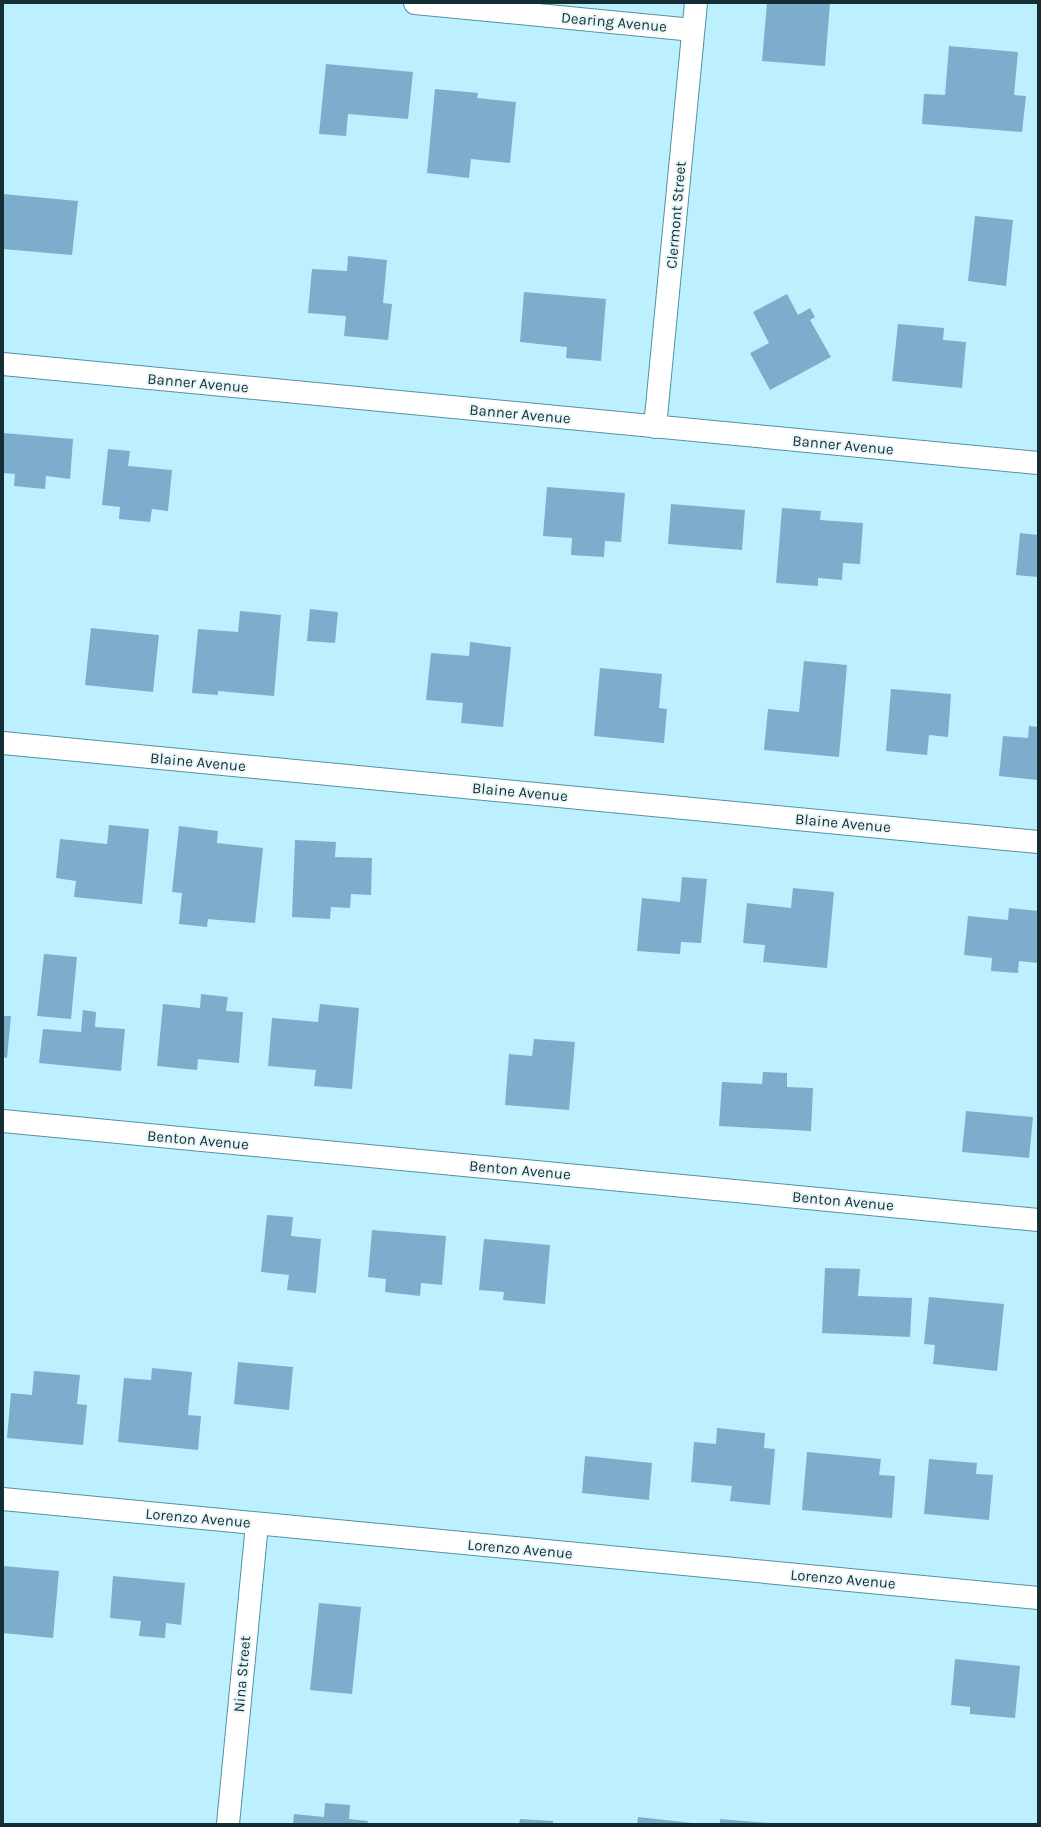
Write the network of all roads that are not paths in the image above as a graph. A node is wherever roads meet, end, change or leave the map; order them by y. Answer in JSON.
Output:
{"nodes":[{"id":1,"x":415,"y":3,"type":"edge"},
{"id":2,"x":696,"y":3,"type":"edge"},
{"id":3,"x":694,"y":30,"type":"junction"},
{"id":4,"x":3,"y":364,"type":"edge"},
{"id":5,"x":655,"y":427,"type":"junction"},
{"id":6,"x":1038,"y":463,"type":"edge"},
{"id":7,"x":3,"y":743,"type":"edge"},
{"id":8,"x":1038,"y":842,"type":"edge"},
{"id":9,"x":3,"y":1121,"type":"edge"},
{"id":10,"x":1038,"y":1220,"type":"edge"},
{"id":11,"x":3,"y":1499,"type":"edge"},
{"id":12,"x":257,"y":1524,"type":"junction"},
{"id":13,"x":1038,"y":1598,"type":"edge"},
{"id":14,"x":228,"y":1824,"type":"edge"}],
"edges":[{"from":1,"to":3,"type":"street","name":"Dearing Avenue"},
{"from":2,"to":3,"type":"street","name":"Clermont Street"},
{"from":3,"to":5,"type":"street","name":"Clermont Street"},
{"from":4,"to":5,"type":"street","name":"Banner Avenue"},
{"from":5,"to":6,"type":"street","name":"Banner Avenue"},
{"from":7,"to":8,"type":"street","name":"Blaine Avenue"},
{"from":9,"to":10,"type":"street","name":"Benton Avenue"},
{"from":11,"to":12,"type":"street","name":"Lorenzo Avenue"},
{"from":12,"to":13,"type":"street","name":"Lorenzo Avenue"},
{"from":12,"to":14,"type":"street","name":"Nina Street"}]}
